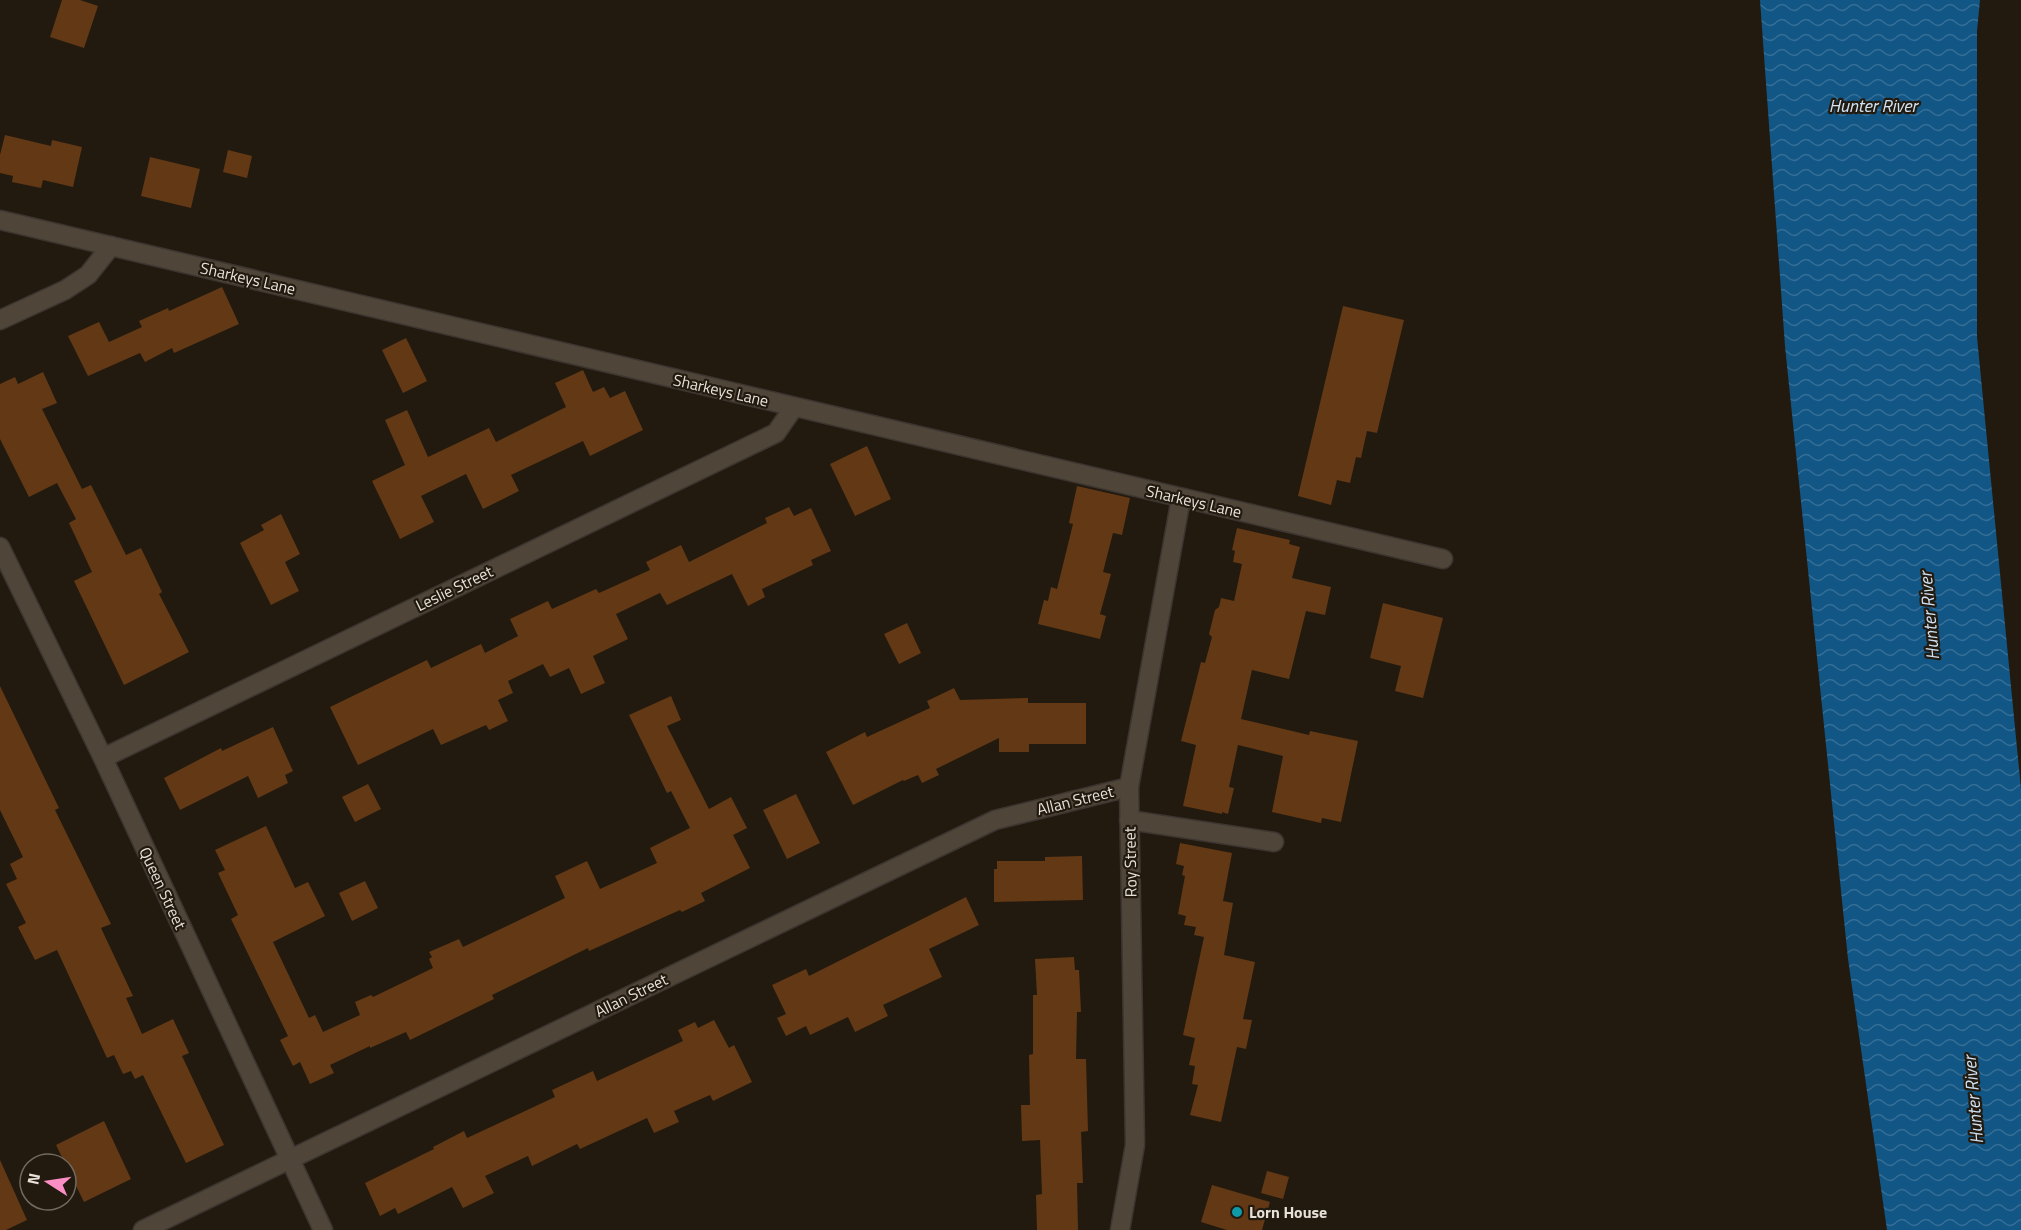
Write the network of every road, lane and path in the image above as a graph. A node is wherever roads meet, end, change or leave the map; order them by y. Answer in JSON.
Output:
{"nodes":[{"id":1,"x":0,"y":220,"type":"edge"},
{"id":2,"x":111,"y":246,"type":"junction"},
{"id":3,"x":0,"y":320,"type":"edge"},
{"id":4,"x":795,"y":407,"type":"junction"},
{"id":5,"x":1181,"y":498,"type":"junction"},
{"id":6,"x":0,"y":547,"type":"edge"},
{"id":7,"x":1443,"y":559,"type":"dead end"},
{"id":8,"x":103,"y":758,"type":"junction"},
{"id":9,"x":1129,"y":787,"type":"junction"},
{"id":10,"x":1129,"y":820,"type":"junction"},
{"id":11,"x":1274,"y":842,"type":"dead end"},
{"id":12,"x":289,"y":1159,"type":"junction"},
{"id":13,"x":143,"y":1230,"type":"edge"},
{"id":14,"x":323,"y":1230,"type":"edge"},
{"id":15,"x":1120,"y":1230,"type":"edge"}],
"edges":[{"from":1,"to":2,"type":"street","name":"Sharkeys Lane"},
{"from":2,"to":3,"type":"street"},
{"from":2,"to":4,"type":"street","name":"Sharkeys Lane"},
{"from":4,"to":5,"type":"street","name":"Sharkeys Lane"},
{"from":4,"to":8,"type":"street","name":"Leslie Street"},
{"from":5,"to":7,"type":"street","name":"Sharkeys Lane"},
{"from":5,"to":9,"type":"street","name":"Roy Street"},
{"from":6,"to":8,"type":"street","name":"Queen Street"},
{"from":8,"to":12,"type":"street","name":"Queen Street"},
{"from":9,"to":10,"type":"street","name":"Roy Street"},
{"from":9,"to":12,"type":"street","name":"Allan Street"},
{"from":10,"to":11,"type":"street","name":"Allan Street"},
{"from":10,"to":15,"type":"street","name":"Roy Street"},
{"from":12,"to":13,"type":"street","name":"Allan Street"},
{"from":12,"to":14,"type":"street","name":"Queen Street"}]}
